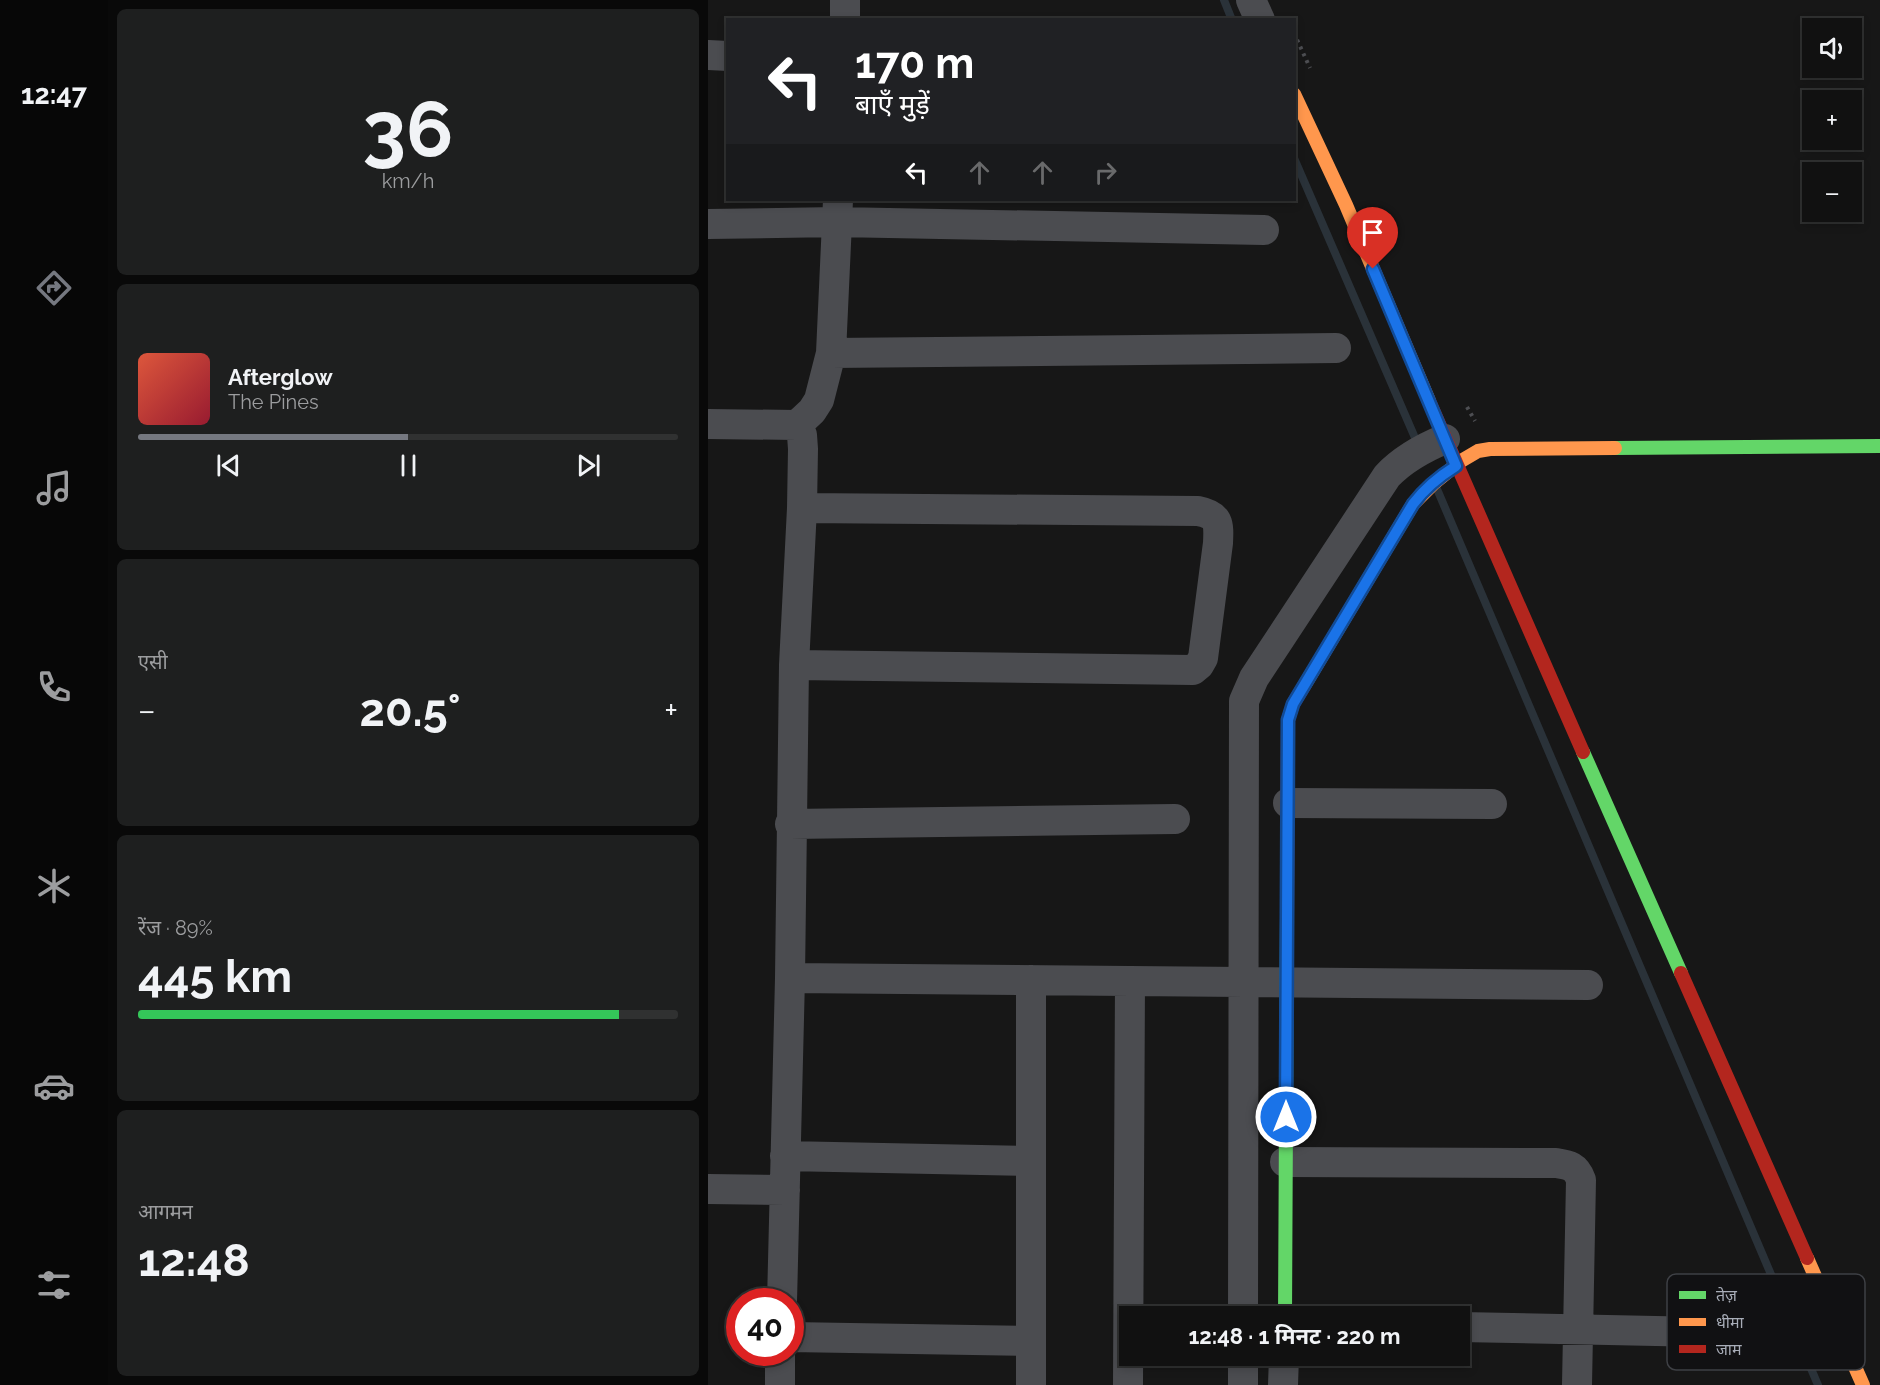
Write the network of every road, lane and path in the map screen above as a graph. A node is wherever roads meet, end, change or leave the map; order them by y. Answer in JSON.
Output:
{"nodes":[{"id":1,"x":845,"y":0,"type":"edge"},
{"id":2,"x":1251,"y":0,"type":"edge"},
{"id":3,"x":845,"y":18,"type":"edge"},
{"id":4,"x":1259,"y":18,"type":"edge"},
{"id":5,"x":708,"y":56,"type":"edge"},
{"id":6,"x":726,"y":56,"type":"edge"},
{"id":7,"x":1296,"y":98,"type":"edge"},
{"id":8,"x":838,"y":211,"type":"edge"},
{"id":9,"x":708,"y":224,"type":"edge"},
{"id":10,"x":1264,"y":230,"type":"dead end"},
{"id":11,"x":1336,"y":348,"type":"dead end"},
{"id":12,"x":831,"y":353,"type":"junction"},
{"id":13,"x":708,"y":424,"type":"edge"},
{"id":14,"x":797,"y":425,"type":"junction"},
{"id":15,"x":1880,"y":446,"type":"edge"},
{"id":16,"x":1437,"y":451,"type":"junction"},
{"id":17,"x":802,"y":508,"type":"junction"},
{"id":18,"x":794,"y":665,"type":"junction"},
{"id":19,"x":1288,"y":803,"type":"junction"},
{"id":20,"x":1492,"y":804,"type":"dead end"},
{"id":21,"x":1175,"y":819,"type":"dead end"},
{"id":22,"x":790,"y":824,"type":"junction"},
{"id":23,"x":790,"y":978,"type":"junction"},
{"id":24,"x":1031,"y":980,"type":"junction"},
{"id":25,"x":1130,"y":981,"type":"junction"},
{"id":26,"x":1244,"y":981,"type":"junction"},
{"id":27,"x":1286,"y":981,"type":"junction"},
{"id":28,"x":1588,"y":985,"type":"dead end"},
{"id":29,"x":785,"y":1156,"type":"junction"},
{"id":30,"x":1031,"y":1161,"type":"junction"},
{"id":31,"x":1285,"y":1162,"type":"junction"},
{"id":32,"x":708,"y":1189,"type":"edge"},
{"id":33,"x":784,"y":1190,"type":"junction"},
{"id":34,"x":1812,"y":1274,"type":"edge"},
{"id":35,"x":782,"y":1288,"type":"edge"},
{"id":36,"x":1244,"y":1306,"type":"edge"},
{"id":37,"x":1285,"y":1306,"type":"edge"},
{"id":38,"x":1470,"y":1327,"type":"edge"},
{"id":39,"x":1577,"y":1330,"type":"junction"},
{"id":40,"x":1667,"y":1332,"type":"edge"},
{"id":41,"x":804,"y":1337,"type":"edge"},
{"id":42,"x":1031,"y":1341,"type":"junction"},
{"id":43,"x":780,"y":1366,"type":"edge"},
{"id":44,"x":1243,"y":1366,"type":"edge"},
{"id":45,"x":1284,"y":1366,"type":"edge"},
{"id":46,"x":1856,"y":1370,"type":"edge"},
{"id":47,"x":780,"y":1385,"type":"edge"},
{"id":48,"x":1031,"y":1385,"type":"edge"},
{"id":49,"x":1128,"y":1385,"type":"edge"},
{"id":50,"x":1243,"y":1385,"type":"edge"},
{"id":51,"x":1283,"y":1385,"type":"edge"},
{"id":52,"x":1577,"y":1385,"type":"edge"},
{"id":53,"x":1863,"y":1385,"type":"edge"}],
"edges":[{"from":1,"to":3,"type":"street"},
{"from":2,"to":4,"type":"street"},
{"from":5,"to":6,"type":"street"},
{"from":7,"to":16,"type":"street"},
{"from":8,"to":9,"type":"street"},
{"from":8,"to":10,"type":"street"},
{"from":8,"to":12,"type":"street"},
{"from":11,"to":12,"type":"street"},
{"from":12,"to":14,"type":"street"},
{"from":13,"to":14,"type":"street"},
{"from":14,"to":17,"type":"street"},
{"from":15,"to":16,"type":"street"},
{"from":16,"to":19,"type":"street"},
{"from":16,"to":26,"type":"street"},
{"from":16,"to":34,"type":"street"},
{"from":17,"to":18,"type":"street"},
{"from":17,"to":18,"type":"street"},
{"from":18,"to":22,"type":"street"},
{"from":19,"to":20,"type":"street"},
{"from":19,"to":27,"type":"street"},
{"from":21,"to":22,"type":"street"},
{"from":22,"to":23,"type":"street"},
{"from":23,"to":24,"type":"street"},
{"from":23,"to":29,"type":"street"},
{"from":24,"to":25,"type":"street"},
{"from":24,"to":30,"type":"street"},
{"from":25,"to":26,"type":"street"},
{"from":25,"to":49,"type":"street"},
{"from":26,"to":27,"type":"street"},
{"from":26,"to":36,"type":"street"},
{"from":27,"to":28,"type":"street"},
{"from":27,"to":31,"type":"street"},
{"from":29,"to":30,"type":"street"},
{"from":29,"to":33,"type":"street"},
{"from":30,"to":42,"type":"street"},
{"from":31,"to":37,"type":"street"},
{"from":31,"to":39,"type":"street"},
{"from":32,"to":33,"type":"street"},
{"from":33,"to":35,"type":"street"},
{"from":38,"to":39,"type":"street"},
{"from":39,"to":40,"type":"street"},
{"from":39,"to":52,"type":"street"},
{"from":41,"to":42,"type":"street"},
{"from":42,"to":48,"type":"street"},
{"from":43,"to":47,"type":"street"},
{"from":44,"to":50,"type":"street"},
{"from":45,"to":51,"type":"street"},
{"from":46,"to":53,"type":"street"}]}
